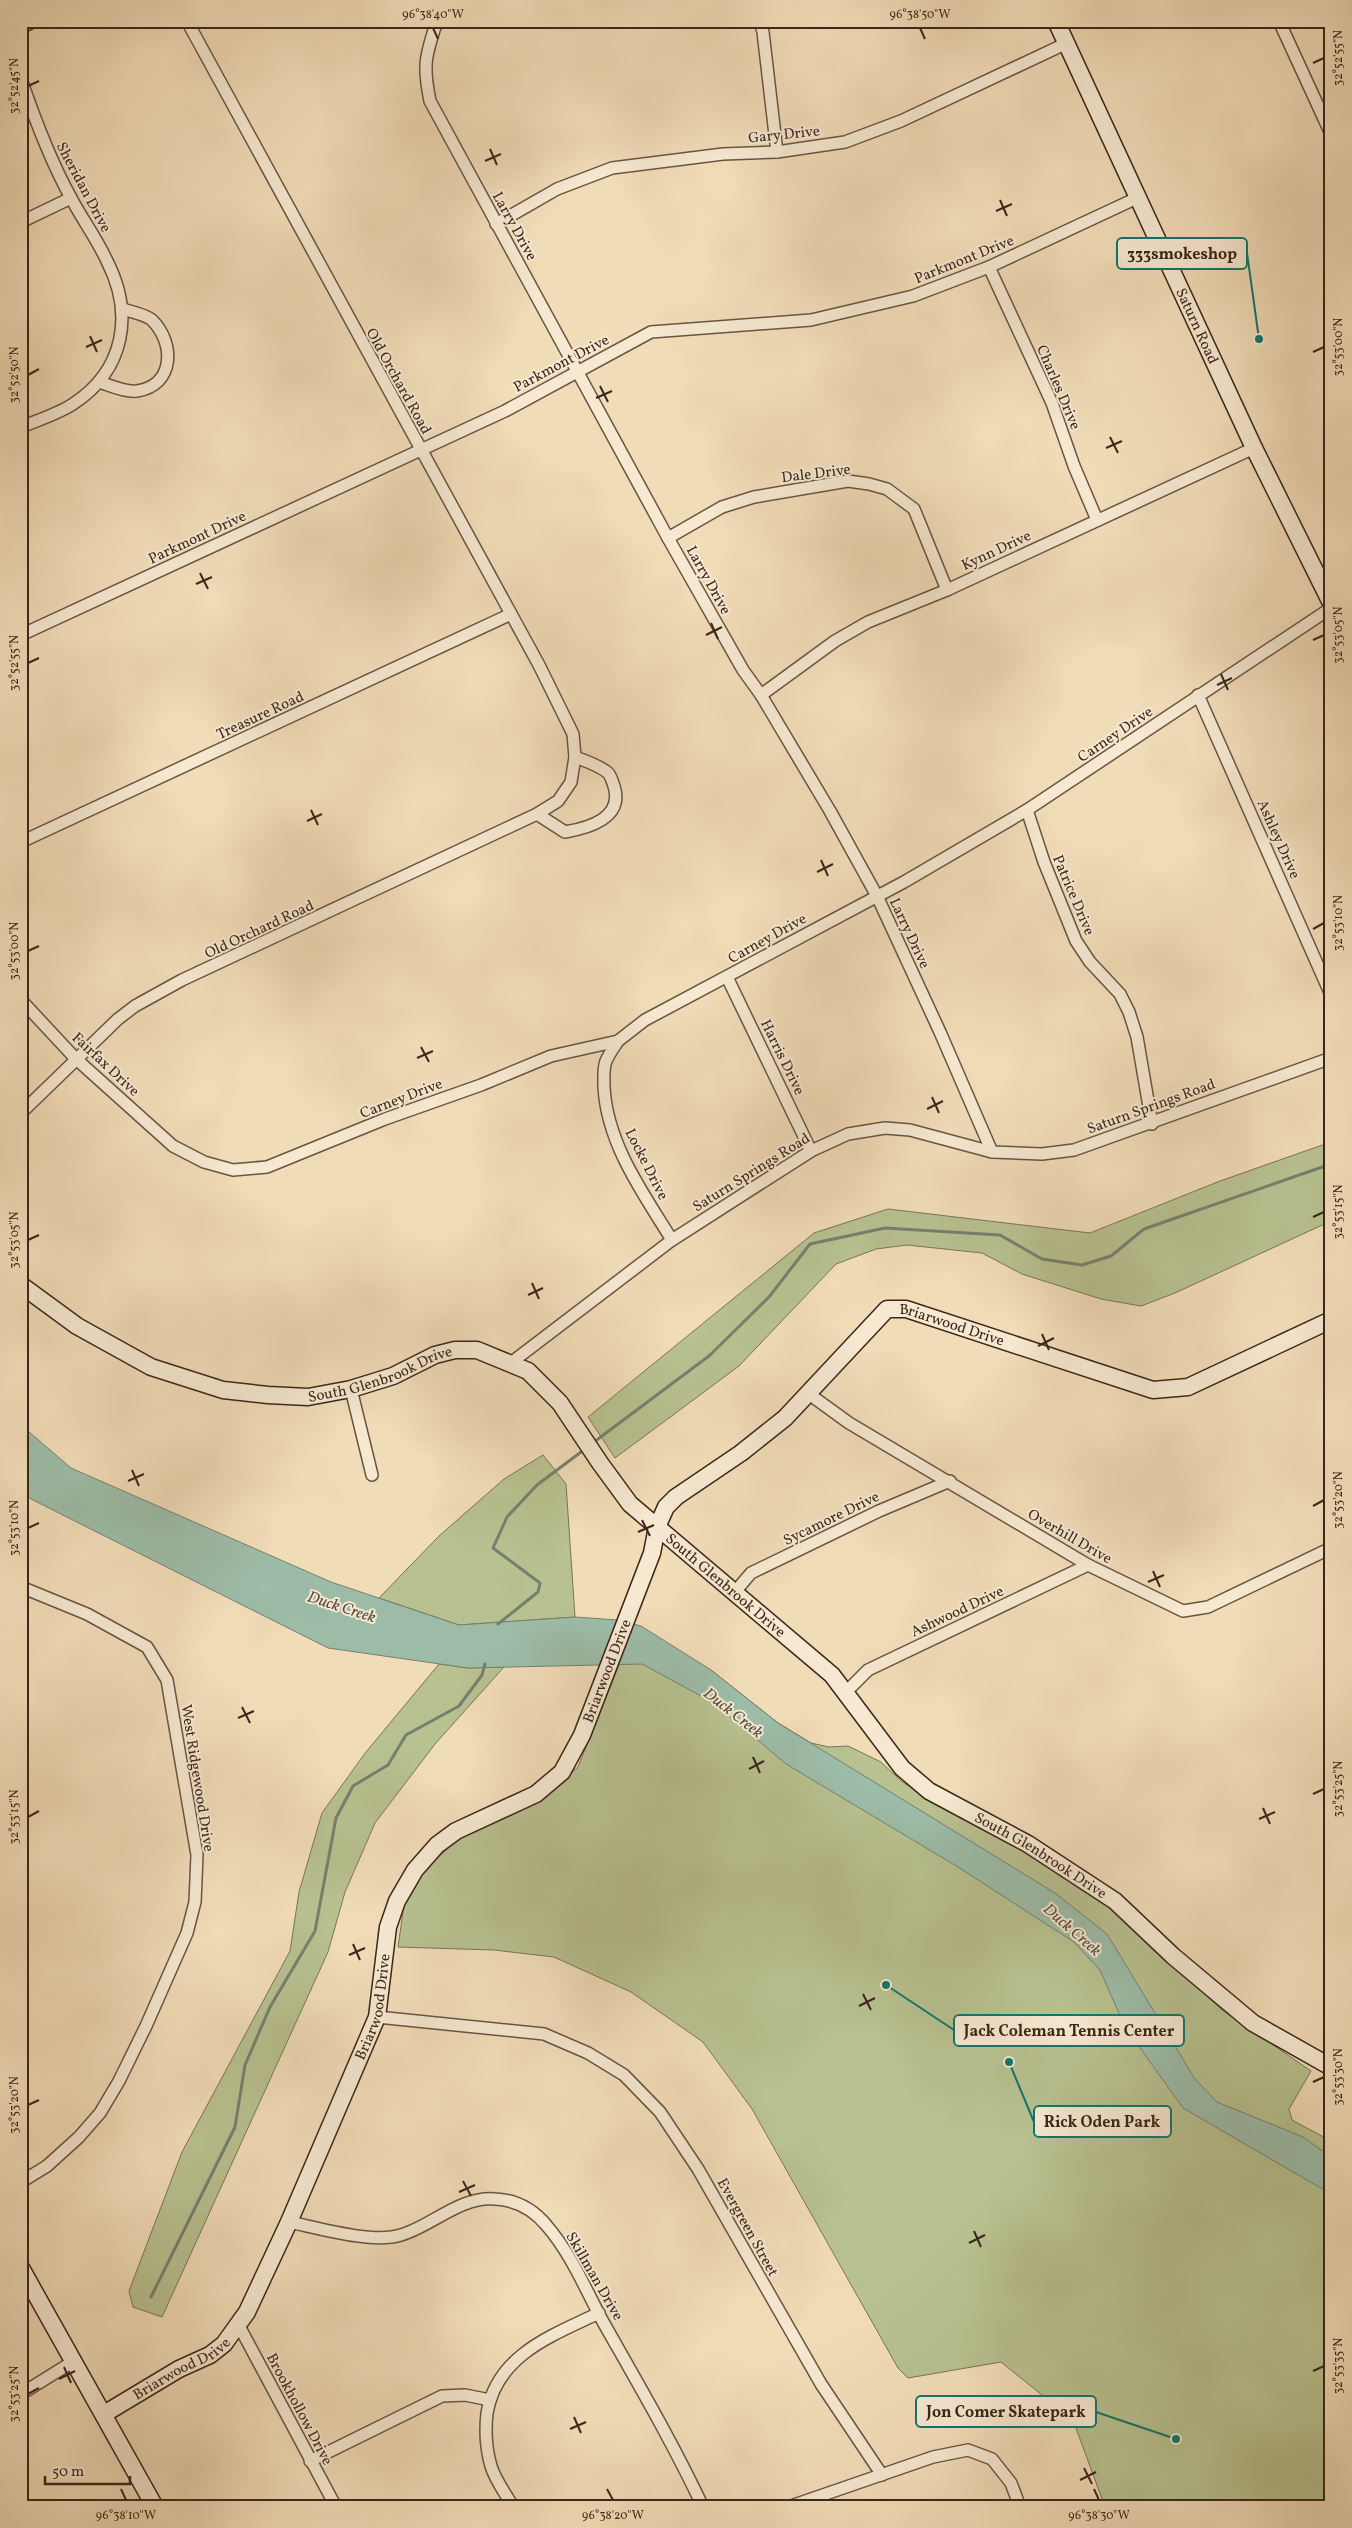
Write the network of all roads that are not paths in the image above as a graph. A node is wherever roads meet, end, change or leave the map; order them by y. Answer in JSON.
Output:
{"nodes":[{"id":1,"x":29,"y":21,"type":"edge"},
{"id":2,"x":187,"y":21,"type":"edge"},
{"id":3,"x":439,"y":21,"type":"edge"},
{"id":4,"x":760,"y":21,"type":"edge"},
{"id":5,"x":1056,"y":21,"type":"edge"},
{"id":6,"x":1279,"y":21,"type":"edge"},
{"id":7,"x":21,"y":25,"type":"edge"},
{"id":8,"x":1067,"y":44,"type":"junction"},
{"id":9,"x":21,"y":79,"type":"edge"},
{"id":10,"x":1331,"y":134,"type":"edge"},
{"id":11,"x":777,"y":152,"type":"junction"},
{"id":12,"x":1139,"y":197,"type":"junction"},
{"id":13,"x":71,"y":198,"type":"junction"},
{"id":14,"x":21,"y":222,"type":"edge"},
{"id":15,"x":496,"y":224,"type":"junction"},
{"id":16,"x":989,"y":267,"type":"junction"},
{"id":17,"x":123,"y":308,"type":"junction"},
{"id":18,"x":577,"y":370,"type":"junction"},
{"id":19,"x":99,"y":382,"type":"junction"},
{"id":20,"x":21,"y":427,"type":"edge"},
{"id":21,"x":1254,"y":448,"type":"junction"},
{"id":22,"x":419,"y":449,"type":"junction"},
{"id":23,"x":1097,"y":520,"type":"junction"},
{"id":24,"x":668,"y":538,"type":"junction"},
{"id":25,"x":947,"y":590,"type":"junction"},
{"id":26,"x":1331,"y":603,"type":"edge"},
{"id":27,"x":1331,"y":608,"type":"edge"},
{"id":28,"x":510,"y":614,"type":"junction"},
{"id":29,"x":21,"y":635,"type":"edge"},
{"id":30,"x":761,"y":695,"type":"junction"},
{"id":31,"x":1198,"y":695,"type":"junction"},
{"id":32,"x":575,"y":757,"type":"junction"},
{"id":33,"x":1027,"y":810,"type":"junction"},
{"id":34,"x":537,"y":814,"type":"junction"},
{"id":35,"x":21,"y":842,"type":"edge"},
{"id":36,"x":877,"y":896,"type":"junction"},
{"id":37,"x":727,"y":977,"type":"junction"},
{"id":38,"x":1331,"y":995,"type":"edge"},
{"id":39,"x":21,"y":1000,"type":"edge"},
{"id":40,"x":618,"y":1041,"type":"junction"},
{"id":41,"x":76,"y":1058,"type":"junction"},
{"id":42,"x":1331,"y":1058,"type":"edge"},
{"id":43,"x":21,"y":1112,"type":"edge"},
{"id":44,"x":1152,"y":1124,"type":"junction"},
{"id":45,"x":173,"y":1146,"type":"joint"},
{"id":46,"x":811,"y":1150,"type":"junction"},
{"id":47,"x":992,"y":1152,"type":"junction"},
{"id":48,"x":672,"y":1240,"type":"junction"},
{"id":49,"x":21,"y":1285,"type":"edge"},
{"id":50,"x":1331,"y":1320,"type":"edge"},
{"id":51,"x":512,"y":1362,"type":"junction"},
{"id":52,"x":351,"y":1389,"type":"junction"},
{"id":53,"x":809,"y":1394,"type":"junction"},
{"id":54,"x":372,"y":1475,"type":"dead end"},
{"id":55,"x":950,"y":1481,"type":"junction"},
{"id":56,"x":657,"y":1527,"type":"junction"},
{"id":57,"x":1331,"y":1548,"type":"edge"},
{"id":58,"x":1088,"y":1565,"type":"junction"},
{"id":59,"x":21,"y":1587,"type":"edge"},
{"id":60,"x":734,"y":1593,"type":"junction"},
{"id":61,"x":846,"y":1692,"type":"junction"},
{"id":62,"x":377,"y":2017,"type":"junction"},
{"id":63,"x":1331,"y":2067,"type":"edge"},
{"id":64,"x":21,"y":2182,"type":"edge"},
{"id":65,"x":289,"y":2222,"type":"junction"},
{"id":66,"x":21,"y":2268,"type":"edge"},
{"id":67,"x":599,"y":2313,"type":"junction"},
{"id":68,"x":238,"y":2324,"type":"junction"},
{"id":69,"x":74,"y":2361,"type":"junction"},
{"id":70,"x":21,"y":2394,"type":"edge"},
{"id":71,"x":490,"y":2400,"type":"junction"},
{"id":72,"x":104,"y":2414,"type":"junction"},
{"id":73,"x":310,"y":2461,"type":"junction"},
{"id":74,"x":882,"y":2475,"type":"junction"},
{"id":75,"x":155,"y":2507,"type":"edge"},
{"id":76,"x":336,"y":2507,"type":"edge"},
{"id":77,"x":513,"y":2507,"type":"edge"},
{"id":78,"x":703,"y":2507,"type":"edge"},
{"id":79,"x":788,"y":2507,"type":"edge"},
{"id":80,"x":1020,"y":2507,"type":"edge"}],
"edges":[{"from":1,"to":7,"type":"street"},
{"from":2,"to":22,"type":"street","name":"Old Orchard Road"},
{"from":3,"to":15,"type":"street","name":"Larry Drive"},
{"from":4,"to":11,"type":"street"},
{"from":5,"to":8,"type":"street","name":"Saturn Road"},
{"from":6,"to":10,"type":"street"},
{"from":8,"to":11,"type":"street","name":"Gary Drive"},
{"from":8,"to":12,"type":"street","name":"Saturn Road"},
{"from":9,"to":13,"type":"street","name":"Sheridan Drive"},
{"from":11,"to":15,"type":"street","name":"Gary Drive"},
{"from":12,"to":16,"type":"street","name":"Parkmont Drive"},
{"from":12,"to":21,"type":"street","name":"Saturn Road"},
{"from":13,"to":14,"type":"street"},
{"from":13,"to":17,"type":"street","name":"Sheridan Drive"},
{"from":15,"to":18,"type":"street","name":"Larry Drive"},
{"from":16,"to":18,"type":"street","name":"Parkmont Drive"},
{"from":16,"to":23,"type":"street","name":"Charles Drive"},
{"from":17,"to":19,"type":"street","name":"Sheridan Drive"},
{"from":17,"to":19,"type":"street"},
{"from":18,"to":22,"type":"street","name":"Parkmont Drive"},
{"from":18,"to":24,"type":"street","name":"Larry Drive"},
{"from":19,"to":20,"type":"street","name":"Sheridan Drive"},
{"from":21,"to":23,"type":"street","name":"Kynn Drive"},
{"from":21,"to":26,"type":"street","name":"Saturn Road"},
{"from":22,"to":28,"type":"street","name":"Old Orchard Road"},
{"from":22,"to":29,"type":"street","name":"Parkmont Drive"},
{"from":23,"to":25,"type":"street","name":"Kynn Drive"},
{"from":24,"to":25,"type":"street","name":"Dale Drive"},
{"from":24,"to":30,"type":"street","name":"Larry Drive"},
{"from":25,"to":30,"type":"street","name":"Kynn Drive"},
{"from":27,"to":31,"type":"street","name":"Carney Drive"},
{"from":28,"to":32,"type":"street","name":"Old Orchard Road"},
{"from":28,"to":35,"type":"street","name":"Treasure Road"},
{"from":30,"to":36,"type":"street","name":"Larry Drive"},
{"from":31,"to":33,"type":"street","name":"Carney Drive"},
{"from":31,"to":38,"type":"street","name":"Ashley Drive"},
{"from":32,"to":34,"type":"street","name":"Old Orchard Road"},
{"from":32,"to":34,"type":"street"},
{"from":33,"to":36,"type":"street","name":"Carney Drive"},
{"from":33,"to":44,"type":"street","name":"Patrice Drive"},
{"from":34,"to":41,"type":"street","name":"Old Orchard Road"},
{"from":36,"to":37,"type":"street","name":"Carney Drive"},
{"from":36,"to":47,"type":"street","name":"Larry Drive"},
{"from":37,"to":40,"type":"street","name":"Carney Drive"},
{"from":37,"to":46,"type":"street","name":"Harris Drive"},
{"from":39,"to":41,"type":"street","name":"Fairfax Drive"},
{"from":40,"to":45,"type":"street","name":"Carney Drive"},
{"from":40,"to":48,"type":"street","name":"Locke Drive"},
{"from":41,"to":43,"type":"street","name":"Old Orchard Road"},
{"from":41,"to":45,"type":"street","name":"Fairfax Drive"},
{"from":42,"to":44,"type":"street","name":"Saturn Springs Road"},
{"from":44,"to":47,"type":"street","name":"Saturn Springs Road"},
{"from":46,"to":47,"type":"street","name":"Saturn Springs Road"},
{"from":46,"to":48,"type":"street","name":"Saturn Springs Road"},
{"from":48,"to":51,"type":"street","name":"Saturn Springs Road"},
{"from":49,"to":52,"type":"street","name":"South Glenbrook Drive"},
{"from":50,"to":53,"type":"street","name":"Briarwood Drive"},
{"from":51,"to":52,"type":"street","name":"South Glenbrook Drive"},
{"from":51,"to":56,"type":"street","name":"South Glenbrook Drive"},
{"from":52,"to":54,"type":"street"},
{"from":53,"to":55,"type":"street","name":"Overhill Drive"},
{"from":53,"to":56,"type":"street","name":"Briarwood Drive"},
{"from":55,"to":58,"type":"street","name":"Overhill Drive"},
{"from":55,"to":60,"type":"street","name":"Sycamore Drive"},
{"from":56,"to":60,"type":"street","name":"South Glenbrook Drive"},
{"from":56,"to":62,"type":"street","name":"Briarwood Drive"},
{"from":57,"to":58,"type":"street","name":"Overhill Drive"},
{"from":58,"to":61,"type":"street","name":"Ashwood Drive"},
{"from":59,"to":64,"type":"street","name":"West Ridgewood Drive"},
{"from":60,"to":61,"type":"street","name":"South Glenbrook Drive"},
{"from":61,"to":63,"type":"street","name":"South Glenbrook Drive"},
{"from":62,"to":65,"type":"street","name":"Briarwood Drive"},
{"from":62,"to":74,"type":"street","name":"Evergreen Street"},
{"from":65,"to":67,"type":"street","name":"Skillman Drive"},
{"from":65,"to":68,"type":"street","name":"Briarwood Drive"},
{"from":66,"to":69,"type":"street"},
{"from":67,"to":71,"type":"street"},
{"from":67,"to":78,"type":"street","name":"Skillman Drive"},
{"from":68,"to":72,"type":"street","name":"Briarwood Drive"},
{"from":68,"to":73,"type":"street","name":"Brookhollow Drive"},
{"from":69,"to":70,"type":"street"},
{"from":69,"to":72,"type":"street"},
{"from":71,"to":73,"type":"street"},
{"from":71,"to":77,"type":"street"},
{"from":72,"to":75,"type":"street"},
{"from":73,"to":76,"type":"street","name":"Brookhollow Drive"},
{"from":74,"to":79,"type":"street"},
{"from":74,"to":80,"type":"street"}]}
